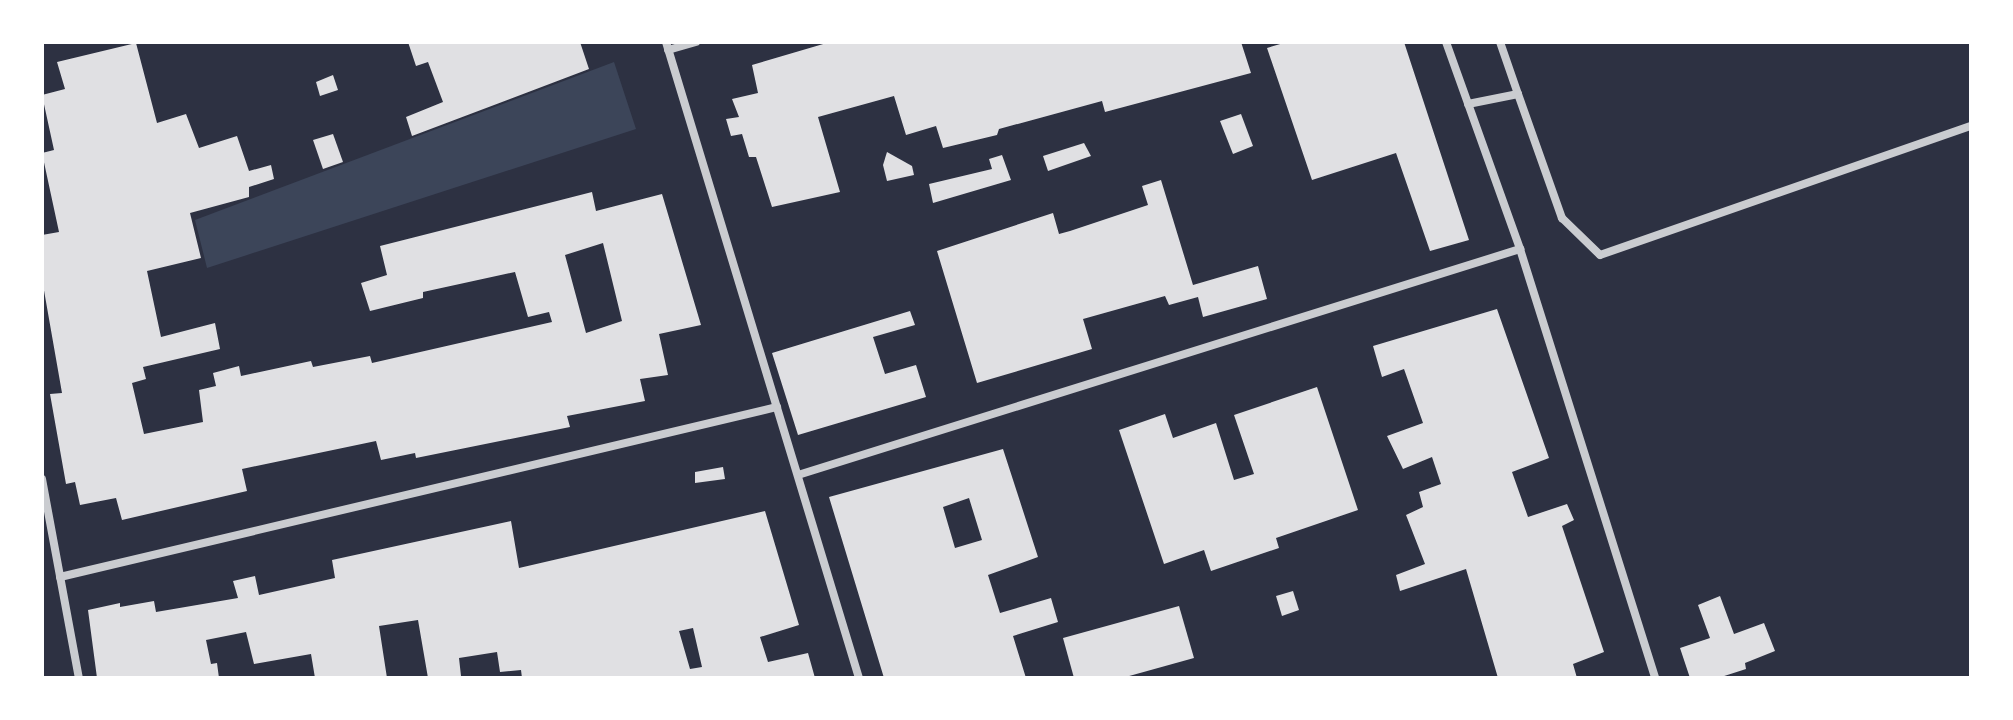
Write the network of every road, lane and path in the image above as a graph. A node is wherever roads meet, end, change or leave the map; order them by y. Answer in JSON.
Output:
{"nodes":[{"id":1,"x":696,"y":42,"type":"edge"},
{"id":2,"x":1446,"y":42,"type":"edge"},
{"id":3,"x":1500,"y":42,"type":"edge"},
{"id":4,"x":667,"y":46,"type":"edge"},
{"id":5,"x":1518,"y":94,"type":"junction"},
{"id":6,"x":1468,"y":104,"type":"junction"},
{"id":7,"x":1971,"y":126,"type":"edge"},
{"id":8,"x":1520,"y":249,"type":"junction"},
{"id":9,"x":777,"y":407,"type":"junction"},
{"id":10,"x":798,"y":475,"type":"junction"},
{"id":11,"x":42,"y":479,"type":"edge"},
{"id":12,"x":60,"y":577,"type":"junction"},
{"id":13,"x":79,"y":678,"type":"edge"},
{"id":14,"x":859,"y":678,"type":"edge"},
{"id":15,"x":1655,"y":678,"type":"edge"}],
"edges":[{"from":1,"to":4,"type":"street"},
{"from":2,"to":6,"type":"street"},
{"from":3,"to":5,"type":"street"},
{"from":4,"to":9,"type":"street"},
{"from":5,"to":6,"type":"street"},
{"from":5,"to":7,"type":"street"},
{"from":6,"to":8,"type":"street"},
{"from":8,"to":10,"type":"street"},
{"from":8,"to":15,"type":"street"},
{"from":9,"to":10,"type":"street"},
{"from":9,"to":12,"type":"street"},
{"from":10,"to":14,"type":"street"},
{"from":11,"to":12,"type":"street"},
{"from":12,"to":13,"type":"street"}]}
